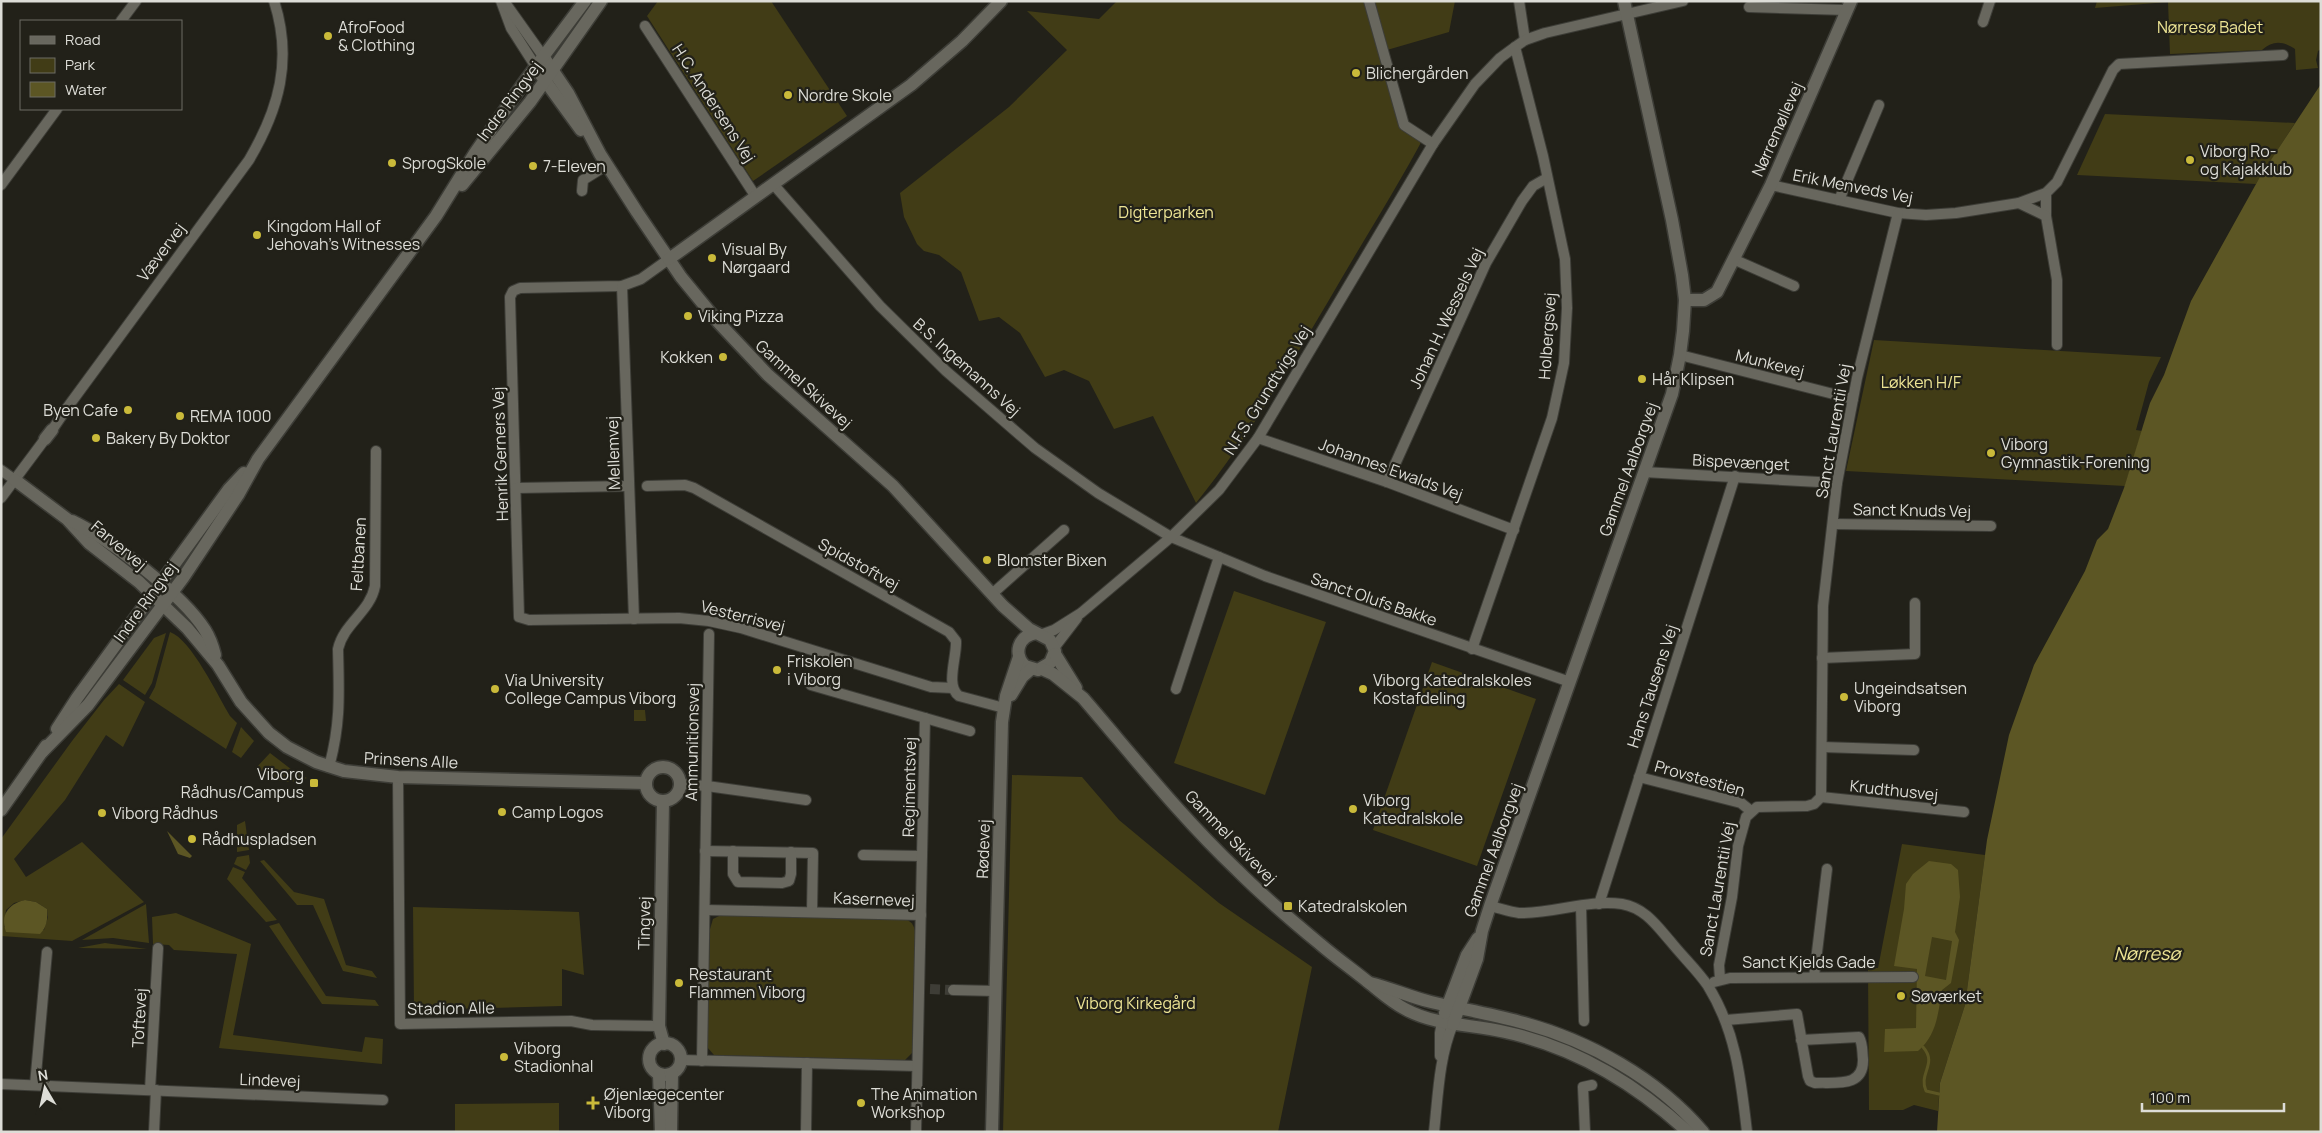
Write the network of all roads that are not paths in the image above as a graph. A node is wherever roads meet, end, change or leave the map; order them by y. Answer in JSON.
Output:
{"nodes":[{"id":1,"x":136,"y":1,"type":"edge"},
{"id":2,"x":274,"y":1,"type":"edge"},
{"id":3,"x":502,"y":1,"type":"edge"},
{"id":4,"x":585,"y":1,"type":"edge"},
{"id":5,"x":601,"y":1,"type":"edge"},
{"id":6,"x":1001,"y":1,"type":"edge"},
{"id":7,"x":1369,"y":1,"type":"edge"},
{"id":8,"x":1518,"y":1,"type":"edge"},
{"id":9,"x":1624,"y":1,"type":"edge"},
{"id":10,"x":1684,"y":1,"type":"edge"},
{"id":11,"x":1990,"y":1,"type":"edge"},
{"id":12,"x":1849,"y":6,"type":"edge"},
{"id":13,"x":1748,"y":7,"type":"dead end"},
{"id":14,"x":1627,"y":14,"type":"junction"},
{"id":15,"x":122,"y":20,"type":"edge"},
{"id":16,"x":1983,"y":22,"type":"dead end"},
{"id":17,"x":645,"y":26,"type":"dead end"},
{"id":18,"x":1525,"y":40,"type":"junction"},
{"id":19,"x":1515,"y":47,"type":"junction"},
{"id":20,"x":2283,"y":55,"type":"dead end"},
{"id":21,"x":543,"y":56,"type":"junction"},
{"id":22,"x":536,"y":67,"type":"junction"},
{"id":23,"x":553,"y":70,"type":"junction"},
{"id":24,"x":545,"y":81,"type":"junction"},
{"id":25,"x":1879,"y":105,"type":"dead end"},
{"id":26,"x":56,"y":110,"type":"edge"},
{"id":27,"x":1432,"y":144,"type":"junction"},
{"id":28,"x":600,"y":154,"type":"junction"},
{"id":29,"x":607,"y":165,"type":"junction"},
{"id":30,"x":1547,"y":178,"type":"junction"},
{"id":31,"x":1771,"y":184,"type":"junction"},
{"id":32,"x":1,"y":185,"type":"edge"},
{"id":33,"x":774,"y":185,"type":"junction"},
{"id":34,"x":582,"y":191,"type":"dead end"},
{"id":35,"x":2046,"y":193,"type":"junction"},
{"id":36,"x":756,"y":197,"type":"junction"},
{"id":37,"x":1839,"y":200,"type":"junction"},
{"id":38,"x":2019,"y":203,"type":"junction"},
{"id":39,"x":1898,"y":213,"type":"junction"},
{"id":40,"x":436,"y":216,"type":"junction"},
{"id":41,"x":2046,"y":216,"type":"junction"},
{"id":42,"x":669,"y":259,"type":"junction"},
{"id":43,"x":1733,"y":259,"type":"junction"},
{"id":44,"x":622,"y":286,"type":"junction"},
{"id":45,"x":1794,"y":286,"type":"dead end"},
{"id":46,"x":1685,"y":300,"type":"junction"},
{"id":47,"x":2057,"y":345,"type":"dead end"},
{"id":48,"x":1680,"y":355,"type":"junction"},
{"id":49,"x":1853,"y":399,"type":"junction"},
{"id":50,"x":1258,"y":438,"type":"junction"},
{"id":51,"x":376,"y":451,"type":"dead end"},
{"id":52,"x":258,"y":459,"type":"junction"},
{"id":53,"x":1,"y":470,"type":"edge"},
{"id":54,"x":1644,"y":472,"type":"junction"},
{"id":55,"x":1735,"y":476,"type":"junction"},
{"id":56,"x":15,"y":480,"type":"junction"},
{"id":57,"x":1387,"y":482,"type":"junction"},
{"id":58,"x":1836,"y":483,"type":"junction"},
{"id":59,"x":629,"y":486,"type":"junction"},
{"id":60,"x":647,"y":486,"type":"dead end"},
{"id":61,"x":516,"y":488,"type":"junction"},
{"id":62,"x":1,"y":498,"type":"edge"},
{"id":63,"x":67,"y":519,"type":"junction"},
{"id":64,"x":1833,"y":524,"type":"junction"},
{"id":65,"x":1991,"y":526,"type":"dead end"},
{"id":66,"x":1064,"y":530,"type":"dead end"},
{"id":67,"x":1514,"y":530,"type":"junction"},
{"id":68,"x":1171,"y":537,"type":"junction"},
{"id":69,"x":1220,"y":557,"type":"junction"},
{"id":70,"x":160,"y":583,"type":"junction"},
{"id":71,"x":171,"y":594,"type":"junction"},
{"id":72,"x":992,"y":594,"type":"junction"},
{"id":73,"x":152,"y":595,"type":"junction"},
{"id":74,"x":1915,"y":603,"type":"dead end"},
{"id":75,"x":162,"y":605,"type":"junction"},
{"id":76,"x":1003,"y":606,"type":"junction"},
{"id":77,"x":1081,"y":614,"type":"junction"},
{"id":78,"x":519,"y":617,"type":"joint"},
{"id":79,"x":634,"y":619,"type":"junction"},
{"id":80,"x":709,"y":634,"type":"dead end"},
{"id":81,"x":1039,"y":634,"type":"junction"},
{"id":82,"x":1020,"y":642,"type":"junction"},
{"id":83,"x":1472,"y":649,"type":"junction"},
{"id":84,"x":1054,"y":651,"type":"junction"},
{"id":85,"x":1019,"y":657,"type":"junction"},
{"id":86,"x":1822,"y":658,"type":"junction"},
{"id":87,"x":218,"y":665,"type":"junction"},
{"id":88,"x":1036,"y":669,"type":"junction"},
{"id":89,"x":1570,"y":682,"type":"junction"},
{"id":90,"x":812,"y":685,"type":"dead end"},
{"id":91,"x":953,"y":688,"type":"junction"},
{"id":92,"x":1176,"y":689,"type":"dead end"},
{"id":93,"x":1083,"y":698,"type":"junction"},
{"id":94,"x":1004,"y":708,"type":"junction"},
{"id":95,"x":925,"y":718,"type":"junction"},
{"id":96,"x":970,"y":731,"type":"dead end"},
{"id":97,"x":1822,"y":747,"type":"junction"},
{"id":98,"x":1914,"y":750,"type":"dead end"},
{"id":99,"x":42,"y":752,"type":"junction"},
{"id":100,"x":328,"y":767,"type":"junction"},
{"id":101,"x":398,"y":777,"type":"junction"},
{"id":102,"x":1639,"y":777,"type":"junction"},
{"id":103,"x":646,"y":783,"type":"junction"},
{"id":104,"x":681,"y":784,"type":"junction"},
{"id":105,"x":707,"y":786,"type":"junction"},
{"id":106,"x":1821,"y":797,"type":"junction"},
{"id":107,"x":806,"y":800,"type":"dead end"},
{"id":108,"x":663,"y":802,"type":"junction"},
{"id":109,"x":1,"y":810,"type":"edge"},
{"id":110,"x":1751,"y":811,"type":"junction"},
{"id":111,"x":1964,"y":812,"type":"dead end"},
{"id":112,"x":705,"y":850,"type":"junction"},
{"id":113,"x":733,"y":851,"type":"junction"},
{"id":114,"x":791,"y":852,"type":"junction"},
{"id":115,"x":863,"y":855,"type":"dead end"},
{"id":116,"x":922,"y":856,"type":"junction"},
{"id":117,"x":1827,"y":869,"type":"dead end"},
{"id":118,"x":1598,"y":904,"type":"junction"},
{"id":119,"x":1490,"y":906,"type":"junction"},
{"id":120,"x":1581,"y":906,"type":"junction"},
{"id":121,"x":704,"y":910,"type":"junction"},
{"id":122,"x":812,"y":912,"type":"junction"},
{"id":123,"x":921,"y":915,"type":"junction"},
{"id":124,"x":158,"y":948,"type":"dead end"},
{"id":125,"x":47,"y":952,"type":"dead end"},
{"id":126,"x":1814,"y":977,"type":"junction"},
{"id":127,"x":1913,"y":977,"type":"dead end"},
{"id":128,"x":1720,"y":979,"type":"junction"},
{"id":129,"x":1370,"y":983,"type":"junction"},
{"id":130,"x":1707,"y":984,"type":"junction"},
{"id":131,"x":953,"y":990,"type":"tunnel mouth"},
{"id":132,"x":996,"y":992,"type":"junction"},
{"id":133,"x":1454,"y":1006,"type":"junction"},
{"id":134,"x":1726,"y":1020,"type":"junction"},
{"id":135,"x":1584,"y":1021,"type":"dead end"},
{"id":136,"x":1447,"y":1023,"type":"junction"},
{"id":137,"x":659,"y":1026,"type":"junction"},
{"id":138,"x":1801,"y":1040,"type":"junction"},
{"id":139,"x":664,"y":1044,"type":"junction"},
{"id":140,"x":681,"y":1060,"type":"junction"},
{"id":141,"x":702,"y":1061,"type":"junction"},
{"id":142,"x":807,"y":1063,"type":"junction"},
{"id":143,"x":917,"y":1066,"type":"junction"},
{"id":144,"x":665,"y":1074,"type":"junction"},
{"id":145,"x":1,"y":1084,"type":"edge"},
{"id":146,"x":35,"y":1085,"type":"junction"},
{"id":147,"x":1592,"y":1085,"type":"dead end"},
{"id":148,"x":153,"y":1090,"type":"junction"},
{"id":149,"x":384,"y":1100,"type":"dead end"},
{"id":150,"x":154,"y":1132,"type":"edge"},
{"id":151,"x":661,"y":1132,"type":"edge"},
{"id":152,"x":671,"y":1132,"type":"edge"},
{"id":153,"x":806,"y":1132,"type":"edge"},
{"id":154,"x":916,"y":1132,"type":"edge"},
{"id":155,"x":992,"y":1132,"type":"edge"},
{"id":156,"x":1434,"y":1132,"type":"edge"},
{"id":157,"x":1585,"y":1132,"type":"edge"},
{"id":158,"x":1688,"y":1132,"type":"edge"},
{"id":159,"x":1703,"y":1132,"type":"edge"},
{"id":160,"x":1747,"y":1132,"type":"edge"}],
"edges":[{"from":1,"to":15,"type":"street"},
{"from":2,"to":56,"type":"street","name":"Vævervej"},
{"from":3,"to":21,"type":"street","name":"Gammel Skivevej"},
{"from":3,"to":22,"type":"street","name":"Gammel Skivevej"},
{"from":4,"to":21,"type":"street","name":"Indre Ringvej"},
{"from":5,"to":23,"type":"street","name":"Indre Ringvej"},
{"from":6,"to":33,"type":"street"},
{"from":7,"to":27,"type":"street"},
{"from":8,"to":18,"type":"street"},
{"from":9,"to":14,"type":"street","name":"Gammel Aalborgvej"},
{"from":10,"to":14,"type":"street","name":"N.F.S. Grundtvigs Vej"},
{"from":11,"to":16,"type":"street"},
{"from":12,"to":13,"type":"street","name":"Nørremøllevej"},
{"from":12,"to":31,"type":"street","name":"Nørremøllevej"},
{"from":14,"to":18,"type":"street","name":"N.F.S. Grundtvigs Vej"},
{"from":14,"to":46,"type":"street","name":"Gammel Aalborgvej"},
{"from":17,"to":36,"type":"street","name":"H.C. Andersens Vej"},
{"from":18,"to":19,"type":"street","name":"N.F.S. Grundtvigs Vej"},
{"from":19,"to":27,"type":"street","name":"N.F.S. Grundtvigs Vej"},
{"from":19,"to":30,"type":"street","name":"Holbergsvej"},
{"from":20,"to":35,"type":"street"},
{"from":21,"to":22,"type":"street","name":"Indre Ringvej"},
{"from":21,"to":23,"type":"street","name":"Gammel Skivevej"},
{"from":22,"to":24,"type":"street","name":"Gammel Skivevej"},
{"from":22,"to":40,"type":"street","name":"Indre Ringvej"},
{"from":23,"to":24,"type":"street","name":"Indre Ringvej"},
{"from":23,"to":28,"type":"street","name":"Gammel Skivevej"},
{"from":24,"to":28,"type":"street","name":"Gammel Skivevej"},
{"from":24,"to":40,"type":"street","name":"Indre Ringvej"},
{"from":25,"to":37,"type":"street"},
{"from":26,"to":32,"type":"street"},
{"from":27,"to":50,"type":"street","name":"N.F.S. Grundtvigs Vej"},
{"from":28,"to":29,"type":"street","name":"Gammel Skivevej"},
{"from":29,"to":34,"type":"street"},
{"from":29,"to":42,"type":"street","name":"Gammel Skivevej"},
{"from":30,"to":57,"type":"street","name":"Johan H. Wessels Vej"},
{"from":30,"to":67,"type":"street","name":"Holbergsvej"},
{"from":31,"to":37,"type":"street","name":"Erik Menveds Vej"},
{"from":31,"to":43,"type":"street","name":"Nørremøllevej"},
{"from":33,"to":36,"type":"street"},
{"from":33,"to":68,"type":"street","name":"B.S. Ingemanns Vej"},
{"from":35,"to":38,"type":"street","name":"Erik Menveds Vej"},
{"from":35,"to":41,"type":"street"},
{"from":36,"to":42,"type":"street"},
{"from":37,"to":39,"type":"street","name":"Erik Menveds Vej"},
{"from":38,"to":39,"type":"street","name":"Erik Menveds Vej"},
{"from":38,"to":41,"type":"street"},
{"from":39,"to":49,"type":"street","name":"Sanct Laurentii Vej"},
{"from":40,"to":52,"type":"street","name":"Indre Ringvej"},
{"from":41,"to":47,"type":"street"},
{"from":42,"to":44,"type":"street"},
{"from":42,"to":72,"type":"street","name":"Gammel Skivevej"},
{"from":43,"to":45,"type":"street"},
{"from":43,"to":46,"type":"street","name":"Nørremøllevej"},
{"from":44,"to":59,"type":"street","name":"Mellemvej"},
{"from":44,"to":61,"type":"street","name":"Henrik Gerners Vej"},
{"from":46,"to":48,"type":"street","name":"Gammel Aalborgvej"},
{"from":48,"to":49,"type":"street","name":"Munkevej"},
{"from":48,"to":54,"type":"street","name":"Gammel Aalborgvej"},
{"from":49,"to":58,"type":"street","name":"Sanct Laurentii Vej"},
{"from":50,"to":57,"type":"street","name":"Johannes Ewalds Vej"},
{"from":50,"to":68,"type":"street","name":"N.F.S. Grundtvigs Vej"},
{"from":51,"to":100,"type":"street","name":"Feltbanen"},
{"from":52,"to":70,"type":"street","name":"Indre Ringvej"},
{"from":52,"to":71,"type":"street","name":"Indre Ringvej"},
{"from":53,"to":56,"type":"street","name":"Farvervej"},
{"from":54,"to":55,"type":"street","name":"Bispevænget"},
{"from":54,"to":89,"type":"street","name":"Gammel Aalborgvej"},
{"from":55,"to":58,"type":"street","name":"Bispevænget"},
{"from":55,"to":102,"type":"street","name":"Hans Tausens Vej"},
{"from":56,"to":62,"type":"street","name":"Vævervej"},
{"from":56,"to":63,"type":"street","name":"Farvervej"},
{"from":57,"to":67,"type":"street","name":"Johannes Ewalds Vej"},
{"from":58,"to":64,"type":"street","name":"Sanct Laurentii Vej"},
{"from":59,"to":61,"type":"street"},
{"from":59,"to":79,"type":"street","name":"Mellemvej"},
{"from":60,"to":91,"type":"street","name":"Spidstoftvej"},
{"from":61,"to":78,"type":"street","name":"Henrik Gerners Vej"},
{"from":63,"to":70,"type":"street","name":"Farvervej"},
{"from":63,"to":73,"type":"street","name":"Farvervej"},
{"from":64,"to":65,"type":"street","name":"Sanct Knuds Vej"},
{"from":64,"to":86,"type":"street","name":"Sanct Laurentii Vej"},
{"from":66,"to":72,"type":"street"},
{"from":67,"to":83,"type":"street","name":"Holbergsvej"},
{"from":68,"to":69,"type":"street","name":"Sanct Olufs Bakke"},
{"from":68,"to":77,"type":"street","name":"N.F.S. Grundtvigs Vej"},
{"from":69,"to":83,"type":"street","name":"Sanct Olufs Bakke"},
{"from":69,"to":92,"type":"street"},
{"from":70,"to":71,"type":"street","name":"Farvervej"},
{"from":70,"to":73,"type":"street","name":"Indre Ringvej"},
{"from":71,"to":75,"type":"street","name":"Indre Ringvej"},
{"from":71,"to":87,"type":"street","name":"Prinsens Alle"},
{"from":72,"to":76,"type":"street","name":"Gammel Skivevej"},
{"from":73,"to":75,"type":"street","name":"Farvervej"},
{"from":73,"to":99,"type":"street","name":"Indre Ringvej"},
{"from":74,"to":86,"type":"street"},
{"from":75,"to":87,"type":"street","name":"Prinsens Alle"},
{"from":75,"to":99,"type":"street","name":"Indre Ringvej"},
{"from":76,"to":81,"type":"street","name":"Gammel Skivevej"},
{"from":76,"to":82,"type":"street","name":"Gammel Skivevej"},
{"from":77,"to":81,"type":"street","name":"N.F.S. Grundtvigs Vej"},
{"from":77,"to":84,"type":"street","name":"N.F.S. Grundtvigs Vej"},
{"from":78,"to":79,"type":"street","name":"Vesterrisvej"},
{"from":79,"to":91,"type":"street","name":"Vesterrisvej"},
{"from":80,"to":105,"type":"street","name":"Ammunitionsvej"},
{"from":81,"to":82,"type":"street"},
{"from":81,"to":84,"type":"street"},
{"from":82,"to":85,"type":"street"},
{"from":83,"to":89,"type":"street","name":"Sanct Olufs Bakke"},
{"from":84,"to":88,"type":"street"},
{"from":84,"to":93,"type":"street","name":"Gammel Skivevej"},
{"from":85,"to":88,"type":"street"},
{"from":85,"to":94,"type":"street","name":"Rødevej"},
{"from":86,"to":97,"type":"street","name":"Sanct Laurentii Vej"},
{"from":87,"to":100,"type":"street","name":"Prinsens Alle"},
{"from":88,"to":93,"type":"street","name":"Gammel Skivevej"},
{"from":88,"to":94,"type":"street","name":"Rødevej"},
{"from":89,"to":119,"type":"street","name":"Gammel Aalborgvej"},
{"from":90,"to":95,"type":"street","name":"Regimentsvej"},
{"from":91,"to":94,"type":"street"},
{"from":93,"to":129,"type":"street","name":"Gammel Skivevej"},
{"from":94,"to":132,"type":"street","name":"Rødevej"},
{"from":95,"to":96,"type":"street","name":"Regimentsvej"},
{"from":95,"to":116,"type":"street","name":"Regimentsvej"},
{"from":97,"to":98,"type":"street"},
{"from":97,"to":106,"type":"street","name":"Sanct Laurentii Vej"},
{"from":99,"to":109,"type":"street","name":"Indre Ringvej"},
{"from":100,"to":101,"type":"street","name":"Prinsens Alle"},
{"from":101,"to":103,"type":"street","name":"Prinsens Alle"},
{"from":101,"to":137,"type":"street","name":"Stadion Alle"},
{"from":102,"to":110,"type":"street","name":"Provstestien"},
{"from":102,"to":118,"type":"street","name":"Hans Tausens Vej"},
{"from":103,"to":104,"type":"street"},
{"from":103,"to":108,"type":"street"},
{"from":104,"to":105,"type":"street"},
{"from":104,"to":108,"type":"street"},
{"from":105,"to":107,"type":"street"},
{"from":105,"to":112,"type":"street","name":"Ammunitionsvej"},
{"from":106,"to":110,"type":"street","name":"Sanct Laurentii Vej"},
{"from":106,"to":111,"type":"street","name":"Krudthusvej"},
{"from":108,"to":137,"type":"street","name":"Tingvej"},
{"from":110,"to":128,"type":"street","name":"Sanct Laurentii Vej"},
{"from":112,"to":113,"type":"street"},
{"from":112,"to":121,"type":"street","name":"Ammunitionsvej"},
{"from":113,"to":114,"type":"street"},
{"from":113,"to":114,"type":"street"},
{"from":114,"to":122,"type":"street"},
{"from":115,"to":116,"type":"street","name":"Regimentsvej"},
{"from":116,"to":123,"type":"street","name":"Regimentsvej"},
{"from":117,"to":126,"type":"street"},
{"from":118,"to":120,"type":"street"},
{"from":118,"to":130,"type":"street"},
{"from":119,"to":120,"type":"street"},
{"from":119,"to":133,"type":"street","name":"Gammel Aalborgvej"},
{"from":120,"to":135,"type":"street"},
{"from":121,"to":122,"type":"street","name":"Kasernevej"},
{"from":121,"to":141,"type":"street","name":"Ammunitionsvej"},
{"from":122,"to":123,"type":"street","name":"Kasernevej"},
{"from":123,"to":143,"type":"street","name":"Kasernevej"},
{"from":124,"to":148,"type":"street","name":"Toftevej"},
{"from":125,"to":146,"type":"street"},
{"from":126,"to":127,"type":"street","name":"Sanct Kjelds Gade"},
{"from":126,"to":128,"type":"street","name":"Sanct Kjelds Gade"},
{"from":128,"to":130,"type":"street","name":"Sanct Kjelds Gade"},
{"from":129,"to":133,"type":"street","name":"Gammel Skivevej"},
{"from":129,"to":136,"type":"street","name":"Gammel Skivevej"},
{"from":130,"to":134,"type":"street"},
{"from":131,"to":132,"type":"street"},
{"from":132,"to":155,"type":"street","name":"Rødevej"},
{"from":133,"to":136,"type":"street","name":"Gammel Aalborgvej"},
{"from":133,"to":159,"type":"street","name":"Gammel Skivevej"},
{"from":134,"to":138,"type":"street"},
{"from":134,"to":160,"type":"street"},
{"from":136,"to":156,"type":"street"},
{"from":136,"to":158,"type":"street","name":"Gammel Skivevej"},
{"from":137,"to":139,"type":"street","name":"Tingvej"},
{"from":138,"to":138,"type":"street"},
{"from":139,"to":140,"type":"street"},
{"from":139,"to":144,"type":"street"},
{"from":140,"to":141,"type":"street"},
{"from":140,"to":144,"type":"street"},
{"from":141,"to":142,"type":"street"},
{"from":142,"to":143,"type":"street"},
{"from":142,"to":153,"type":"street"},
{"from":143,"to":154,"type":"street","name":"Kasernevej"},
{"from":144,"to":151,"type":"street"},
{"from":144,"to":152,"type":"street"},
{"from":145,"to":146,"type":"street","name":"Lindevej"},
{"from":146,"to":148,"type":"street","name":"Lindevej"},
{"from":147,"to":157,"type":"street"},
{"from":148,"to":149,"type":"street","name":"Lindevej"},
{"from":148,"to":150,"type":"street"}]}
